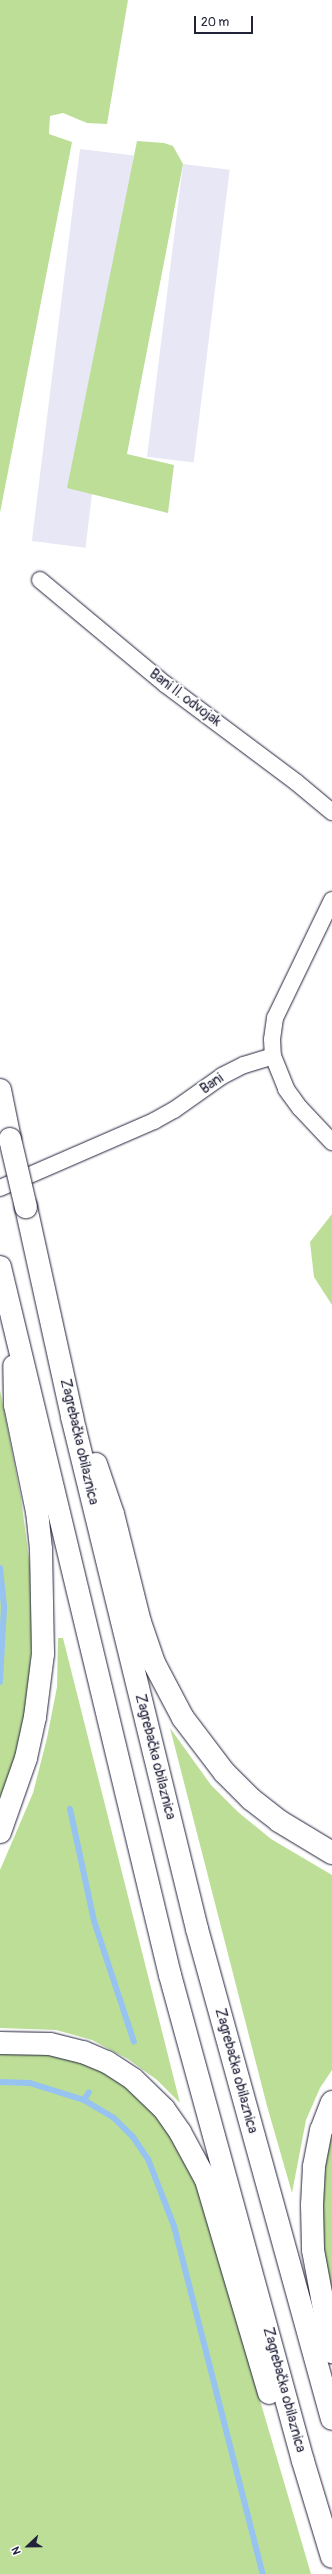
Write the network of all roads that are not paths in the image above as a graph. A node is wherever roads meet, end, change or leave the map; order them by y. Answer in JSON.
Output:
{"nodes":[{"id":1,"x":40,"y":580,"type":"dead end"},
{"id":2,"x":332,"y":812,"type":"edge"},
{"id":3,"x":332,"y":900,"type":"edge"},
{"id":4,"x":273,"y":1056,"type":"junction"},
{"id":5,"x":0,"y":1090,"type":"edge"},
{"id":6,"x":332,"y":1142,"type":"edge"},
{"id":7,"x":0,"y":1188,"type":"edge"},
{"id":8,"x":0,"y":1267,"type":"edge"},
{"id":9,"x":17,"y":1340,"type":"junction"},
{"id":10,"x":72,"y":1417,"type":"junction"},
{"id":11,"x":0,"y":1832,"type":"edge"},
{"id":12,"x":332,"y":1853,"type":"edge"},
{"id":13,"x":0,"y":2043,"type":"edge"},
{"id":14,"x":332,"y":2102,"type":"edge"},
{"id":15,"x":332,"y":2352,"type":"edge"},
{"id":16,"x":332,"y":2419,"type":"edge"},
{"id":17,"x":303,"y":2461,"type":"junction"},
{"id":18,"x":332,"y":2557,"type":"edge"}],
"edges":[{"from":1,"to":2,"type":"street","name":"Bani II. odvojak"},
{"from":3,"to":4,"type":"street"},
{"from":4,"to":6,"type":"street"},
{"from":4,"to":7,"type":"street","name":"Bani"},
{"from":5,"to":10,"type":"highway","name":"Zagrebačka obilaznica","bridge":true},
{"from":8,"to":9,"type":"highway","name":"Zagrebačka obilaznica"},
{"from":9,"to":11,"type":"highway"},
{"from":9,"to":17,"type":"highway","name":"Zagrebačka obilaznica"},
{"from":10,"to":12,"type":"highway"},
{"from":10,"to":16,"type":"highway","name":"Zagrebačka obilaznica"},
{"from":13,"to":17,"type":"highway"},
{"from":14,"to":15,"type":"highway"},
{"from":17,"to":18,"type":"highway","name":"Zagrebačka obilaznica"}]}
